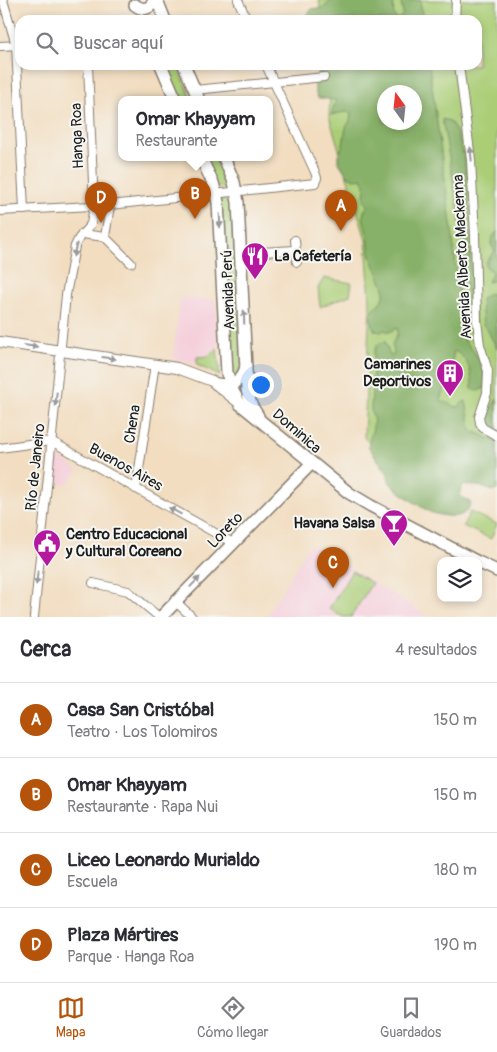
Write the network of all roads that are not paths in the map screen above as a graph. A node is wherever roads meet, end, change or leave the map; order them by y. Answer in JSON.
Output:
{"nodes":[{"id":1,"x":3,"y":0,"type":"edge"},
{"id":2,"x":155,"y":0,"type":"edge"},
{"id":3,"x":238,"y":0,"type":"edge"},
{"id":4,"x":456,"y":0,"type":"edge"},
{"id":5,"x":134,"y":2,"type":"edge"},
{"id":6,"x":140,"y":15,"type":"edge"},
{"id":7,"x":162,"y":15,"type":"edge"},
{"id":8,"x":245,"y":15,"type":"edge"},
{"id":9,"x":456,"y":15,"type":"edge"},
{"id":10,"x":15,"y":36,"type":"edge"},
{"id":11,"x":15,"y":45,"type":"edge"},
{"id":12,"x":0,"y":46,"type":"edge"},
{"id":13,"x":19,"y":70,"type":"edge"},
{"id":14,"x":88,"y":70,"type":"edge"},
{"id":15,"x":163,"y":70,"type":"edge"},
{"id":16,"x":186,"y":70,"type":"edge"},
{"id":17,"x":268,"y":70,"type":"edge"},
{"id":18,"x":460,"y":70,"type":"edge"},
{"id":19,"x":324,"y":77,"type":"dead end"},
{"id":20,"x":273,"y":81,"type":"junction"},
{"id":21,"x":197,"y":95,"type":"edge"},
{"id":22,"x":174,"y":96,"type":"edge"},
{"id":23,"x":202,"y":161,"type":"edge"},
{"id":24,"x":225,"y":161,"type":"edge"},
{"id":25,"x":236,"y":192,"type":"junction"},
{"id":26,"x":216,"y":194,"type":"junction"},
{"id":27,"x":110,"y":205,"type":"junction"},
{"id":28,"x":94,"y":206,"type":"junction"},
{"id":29,"x":24,"y":210,"type":"junction"},
{"id":30,"x":0,"y":212,"type":"edge"},
{"id":31,"x":82,"y":234,"type":"junction"},
{"id":32,"x":105,"y":237,"type":"junction"},
{"id":33,"x":295,"y":240,"type":"dead end"},
{"id":34,"x":296,"y":250,"type":"junction"},
{"id":35,"x":242,"y":253,"type":"junction"},
{"id":36,"x":297,"y":262,"type":"dead end"},
{"id":37,"x":132,"y":263,"type":"dead end"},
{"id":38,"x":0,"y":342,"type":"edge"},
{"id":39,"x":61,"y":350,"type":"junction"},
{"id":40,"x":155,"y":364,"type":"junction"},
{"id":41,"x":247,"y":366,"type":"junction"},
{"id":42,"x":217,"y":384,"type":"junction"},
{"id":43,"x":230,"y":385,"type":"junction"},
{"id":44,"x":240,"y":404,"type":"junction"},
{"id":45,"x":262,"y":420,"type":"junction"},
{"id":46,"x":497,"y":436,"type":"edge"},
{"id":47,"x":51,"y":441,"type":"junction"},
{"id":48,"x":0,"y":448,"type":"edge"},
{"id":49,"x":311,"y":464,"type":"junction"},
{"id":50,"x":136,"y":489,"type":"junction"},
{"id":51,"x":233,"y":543,"type":"junction"},
{"id":52,"x":469,"y":557,"type":"edge"},
{"id":53,"x":482,"y":564,"type":"edge"},
{"id":54,"x":497,"y":572,"type":"edge"},
{"id":55,"x":93,"y":582,"type":"dead end"},
{"id":56,"x":176,"y":602,"type":"junction"},
{"id":57,"x":34,"y":617,"type":"edge"},
{"id":58,"x":160,"y":617,"type":"edge"},
{"id":59,"x":192,"y":617,"type":"edge"}],
"edges":[{"from":1,"to":10,"type":"street"},
{"from":2,"to":5,"type":"main road"},
{"from":2,"to":7,"type":"main road"},
{"from":3,"to":8,"type":"street"},
{"from":4,"to":9,"type":"street"},
{"from":5,"to":6,"type":"main road"},
{"from":11,"to":12,"type":"street"},
{"from":13,"to":29,"type":"street"},
{"from":14,"to":28,"type":"street","name":"Hanga Roa"},
{"from":15,"to":22,"type":"main road"},
{"from":16,"to":21,"type":"main road"},
{"from":17,"to":20,"type":"street"},
{"from":46,"to":18,"type":"street","name":"Avenida Alberto Mackenna","one_way":true},
{"from":19,"to":20,"type":"street"},
{"from":20,"to":21,"type":"street"},
{"from":20,"to":25,"type":"street"},
{"from":23,"to":26,"type":"main road","name":"Avenida Perú"},
{"from":24,"to":25,"type":"main road","name":"Avenida Perú"},
{"from":25,"to":26,"type":"street"},
{"from":25,"to":35,"type":"main road","name":"Avenida Perú"},
{"from":26,"to":27,"type":"street"},
{"from":26,"to":43,"type":"main road","name":"Avenida Perú","one_way":true},
{"from":27,"to":28,"type":"street"},
{"from":27,"to":32,"type":"street"},
{"from":28,"to":29,"type":"street"},
{"from":28,"to":31,"type":"street","name":"Río de Janeiro"},
{"from":29,"to":30,"type":"street"},
{"from":31,"to":32,"type":"street"},
{"from":31,"to":39,"type":"street","name":"Río de Janeiro","one_way":true},
{"from":32,"to":37,"type":"street"},
{"from":33,"to":34,"type":"street"},
{"from":34,"to":35,"type":"street"},
{"from":34,"to":36,"type":"street"},
{"from":41,"to":35,"type":"main road","name":"Avenida Perú","one_way":true},
{"from":38,"to":39,"type":"street","name":"Dominica","one_way":true},
{"from":39,"to":40,"type":"street","name":"Dominica","one_way":true},
{"from":39,"to":47,"type":"street","name":"Río de Janeiro","one_way":true},
{"from":40,"to":42,"type":"street","name":"Dominica"},
{"from":40,"to":50,"type":"street","name":"Chena"},
{"from":41,"to":43,"type":"main road"},
{"from":41,"to":45,"type":"main road","name":"Avenida Perú"},
{"from":42,"to":43,"type":"main road"},
{"from":42,"to":44,"type":"street","name":"Dominica"},
{"from":43,"to":44,"type":"main road","name":"Avenida Perú"},
{"from":44,"to":45,"type":"main road","name":"Dominica"},
{"from":45,"to":49,"type":"main road","name":"Dominica"},
{"from":47,"to":48,"type":"street"},
{"from":47,"to":50,"type":"street","name":"Buenos Aires"},
{"from":47,"to":57,"type":"street","name":"Río de Janeiro","one_way":true},
{"from":49,"to":51,"type":"main road","name":"Loreto"},
{"from":49,"to":52,"type":"main road","name":"Dominica"},
{"from":51,"to":50,"type":"street","name":"Buenos Aires","one_way":true},
{"from":56,"to":51,"type":"main road","name":"Loreto","one_way":true},
{"from":53,"to":54,"type":"main road","name":"Dominica"},
{"from":55,"to":58,"type":"street"},
{"from":56,"to":58,"type":"main road","name":"Loreto"},
{"from":56,"to":59,"type":"street"}]}
